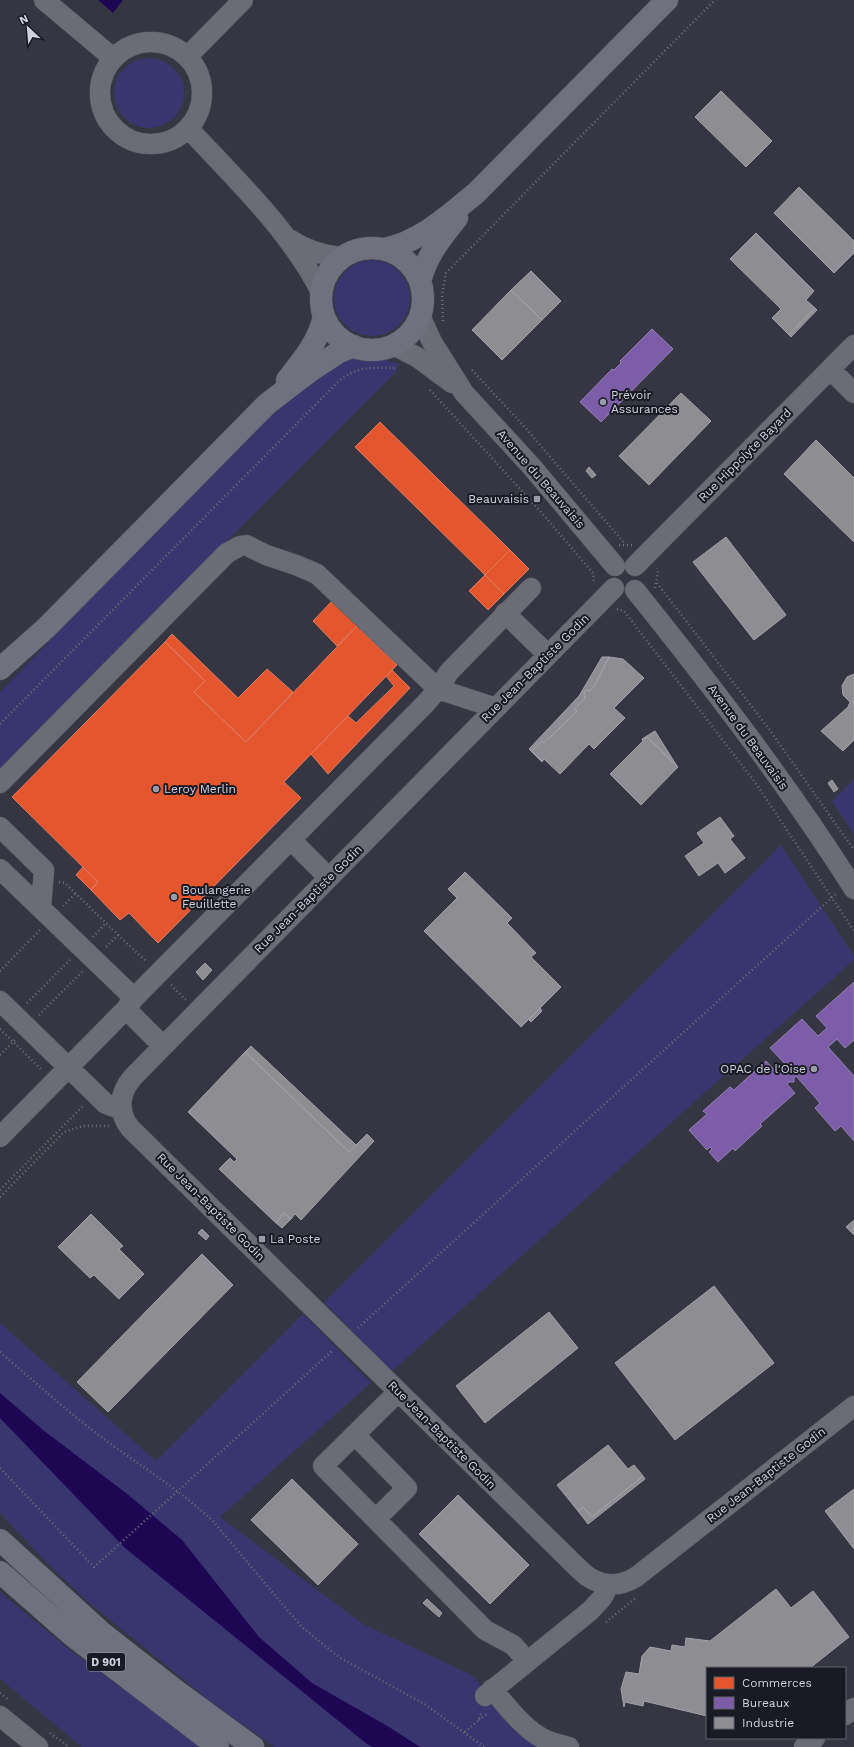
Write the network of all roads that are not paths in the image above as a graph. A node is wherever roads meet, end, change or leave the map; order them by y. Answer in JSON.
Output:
{"nodes":[{"id":1,"x":44,"y":0,"type":"edge"},
{"id":2,"x":243,"y":0,"type":"edge"},
{"id":3,"x":667,"y":0,"type":"edge"},
{"id":4,"x":187,"y":57,"type":"junction"},
{"id":5,"x":113,"y":58,"type":"junction"},
{"id":6,"x":188,"y":128,"type":"junction"},
{"id":7,"x":476,"y":193,"type":"junction"},
{"id":8,"x":285,"y":236,"type":"junction"},
{"id":9,"x":384,"y":249,"type":"junction"},
{"id":10,"x":343,"y":257,"type":"junction"},
{"id":11,"x":420,"y":281,"type":"junction"},
{"id":12,"x":322,"y":294,"type":"junction"},
{"id":13,"x":324,"y":316,"type":"junction"},
{"id":14,"x":420,"y":316,"type":"junction"},
{"id":15,"x":854,"y":344,"type":"edge"},
{"id":16,"x":393,"y":345,"type":"junction"},
{"id":17,"x":354,"y":346,"type":"junction"},
{"id":18,"x":830,"y":369,"type":"junction"},
{"id":19,"x":464,"y":393,"type":"junction"},
{"id":20,"x":854,"y":393,"type":"edge"},
{"id":21,"x":267,"y":404,"type":"junction"},
{"id":22,"x":615,"y":566,"type":"junction"},
{"id":23,"x":635,"y":566,"type":"junction"},
{"id":24,"x":531,"y":588,"type":"dead end"},
{"id":25,"x":635,"y":590,"type":"junction"},
{"id":26,"x":608,"y":594,"type":"junction"},
{"id":27,"x":505,"y":613,"type":"junction"},
{"id":28,"x":46,"y":628,"type":"junction"},
{"id":29,"x":548,"y":655,"type":"junction"},
{"id":30,"x":0,"y":669,"type":"edge"},
{"id":31,"x":0,"y":680,"type":"edge"},
{"id":32,"x":438,"y":689,"type":"junction"},
{"id":33,"x":496,"y":708,"type":"junction"},
{"id":34,"x":0,"y":783,"type":"edge"},
{"id":35,"x":0,"y":827,"type":"edge"},
{"id":36,"x":291,"y":840,"type":"junction"},
{"id":37,"x":0,"y":869,"type":"edge"},
{"id":38,"x":329,"y":878,"type":"junction"},
{"id":39,"x":852,"y":885,"type":"edge"},
{"id":40,"x":41,"y":908,"type":"junction"},
{"id":41,"x":0,"y":1001,"type":"edge"},
{"id":42,"x":130,"y":1004,"type":"junction"},
{"id":43,"x":163,"y":1046,"type":"junction"},
{"id":44,"x":68,"y":1067,"type":"junction"},
{"id":45,"x":122,"y":1110,"type":"junction"},
{"id":46,"x":0,"y":1136,"type":"edge"},
{"id":47,"x":398,"y":1392,"type":"junction"},
{"id":48,"x":854,"y":1406,"type":"edge"},
{"id":49,"x":355,"y":1435,"type":"junction"},
{"id":50,"x":376,"y":1520,"type":"junction"},
{"id":51,"x":0,"y":1525,"type":"edge"},
{"id":52,"x":0,"y":1540,"type":"edge"},
{"id":53,"x":0,"y":1572,"type":"edge"},
{"id":54,"x":0,"y":1583,"type":"edge"},
{"id":55,"x":609,"y":1584,"type":"junction"},
{"id":56,"x":59,"y":1595,"type":"junction"},
{"id":57,"x":52,"y":1619,"type":"junction"},
{"id":58,"x":527,"y":1661,"type":"junction"},
{"id":59,"x":854,"y":1708,"type":"edge"},
{"id":60,"x":846,"y":1714,"type":"edge"},
{"id":61,"x":0,"y":1716,"type":"edge"},
{"id":62,"x":814,"y":1739,"type":"edge"},
{"id":63,"x":38,"y":1747,"type":"edge"},
{"id":64,"x":218,"y":1747,"type":"edge"},
{"id":65,"x":252,"y":1747,"type":"edge"},
{"id":66,"x":569,"y":1747,"type":"edge"},
{"id":67,"x":804,"y":1747,"type":"edge"}],
"edges":[{"from":1,"to":5,"type":"street"},
{"from":2,"to":4,"type":"street"},
{"from":3,"to":7,"type":"main road"},
{"from":4,"to":5,"type":"street"},
{"from":4,"to":6,"type":"street"},
{"from":5,"to":6,"type":"street"},
{"from":6,"to":8,"type":"street"},
{"from":7,"to":9,"type":"main road"},
{"from":7,"to":11,"type":"main road"},
{"from":8,"to":10,"type":"street"},
{"from":8,"to":12,"type":"street"},
{"from":9,"to":10,"type":"main road"},
{"from":9,"to":11,"type":"main road"},
{"from":10,"to":12,"type":"main road"},
{"from":11,"to":14,"type":"main road"},
{"from":12,"to":13,"type":"main road"},
{"from":13,"to":17,"type":"main road"},
{"from":13,"to":21,"type":"main road"},
{"from":14,"to":16,"type":"main road"},
{"from":14,"to":19,"type":"street","name":"Avenue du Beauvaisis"},
{"from":15,"to":18,"type":"street","name":"Rue Hippolyte Bayard"},
{"from":16,"to":17,"type":"main road"},
{"from":16,"to":19,"type":"street","name":"Avenue du Beauvaisis"},
{"from":17,"to":21,"type":"main road"},
{"from":18,"to":20,"type":"street"},
{"from":18,"to":23,"type":"street","name":"Rue Hippolyte Bayard"},
{"from":19,"to":22,"type":"street","name":"Avenue du Beauvaisis"},
{"from":21,"to":28,"type":"main road"},
{"from":22,"to":23,"type":"street"},
{"from":22,"to":26,"type":"street"},
{"from":23,"to":25,"type":"street"},
{"from":24,"to":27,"type":"street"},
{"from":25,"to":26,"type":"street"},
{"from":25,"to":39,"type":"street","name":"Avenue du Beauvaisis"},
{"from":26,"to":29,"type":"street","name":"Rue Jean-Baptiste Godin"},
{"from":27,"to":29,"type":"street"},
{"from":27,"to":32,"type":"street"},
{"from":28,"to":30,"type":"main road"},
{"from":28,"to":31,"type":"main road"},
{"from":29,"to":33,"type":"street","name":"Rue Jean-Baptiste Godin"},
{"from":32,"to":33,"type":"street"},
{"from":32,"to":34,"type":"street"},
{"from":32,"to":36,"type":"street"},
{"from":33,"to":38,"type":"street","name":"Rue Jean-Baptiste Godin"},
{"from":35,"to":40,"type":"street"},
{"from":36,"to":38,"type":"street"},
{"from":36,"to":42,"type":"street"},
{"from":37,"to":40,"type":"street"},
{"from":38,"to":43,"type":"street","name":"Rue Jean-Baptiste Godin"},
{"from":40,"to":42,"type":"street"},
{"from":41,"to":44,"type":"street"},
{"from":42,"to":43,"type":"street"},
{"from":42,"to":44,"type":"street"},
{"from":43,"to":45,"type":"street","name":"Rue Jean-Baptiste Godin"},
{"from":44,"to":45,"type":"street"},
{"from":44,"to":46,"type":"street"},
{"from":45,"to":47,"type":"street","name":"Rue Jean-Baptiste Godin"},
{"from":47,"to":49,"type":"street"},
{"from":47,"to":55,"type":"street","name":"Rue Jean-Baptiste Godin"},
{"from":48,"to":55,"type":"street","name":"Rue Jean-Baptiste Godin"},
{"from":49,"to":50,"type":"street"},
{"from":49,"to":50,"type":"street"},
{"from":50,"to":58,"type":"street"},
{"from":51,"to":56,"type":"main road"},
{"from":52,"to":56,"type":"main road","number":"D 901"},
{"from":53,"to":57,"type":"main road","number":"D 901"},
{"from":54,"to":57,"type":"main road"},
{"from":55,"to":58,"type":"street"},
{"from":56,"to":65,"type":"main road","number":"D 901"},
{"from":57,"to":64,"type":"main road","number":"D 901"},
{"from":58,"to":66,"type":"street"},
{"from":59,"to":60,"type":"street"},
{"from":61,"to":63,"type":"street"},
{"from":62,"to":67,"type":"street"}]}
